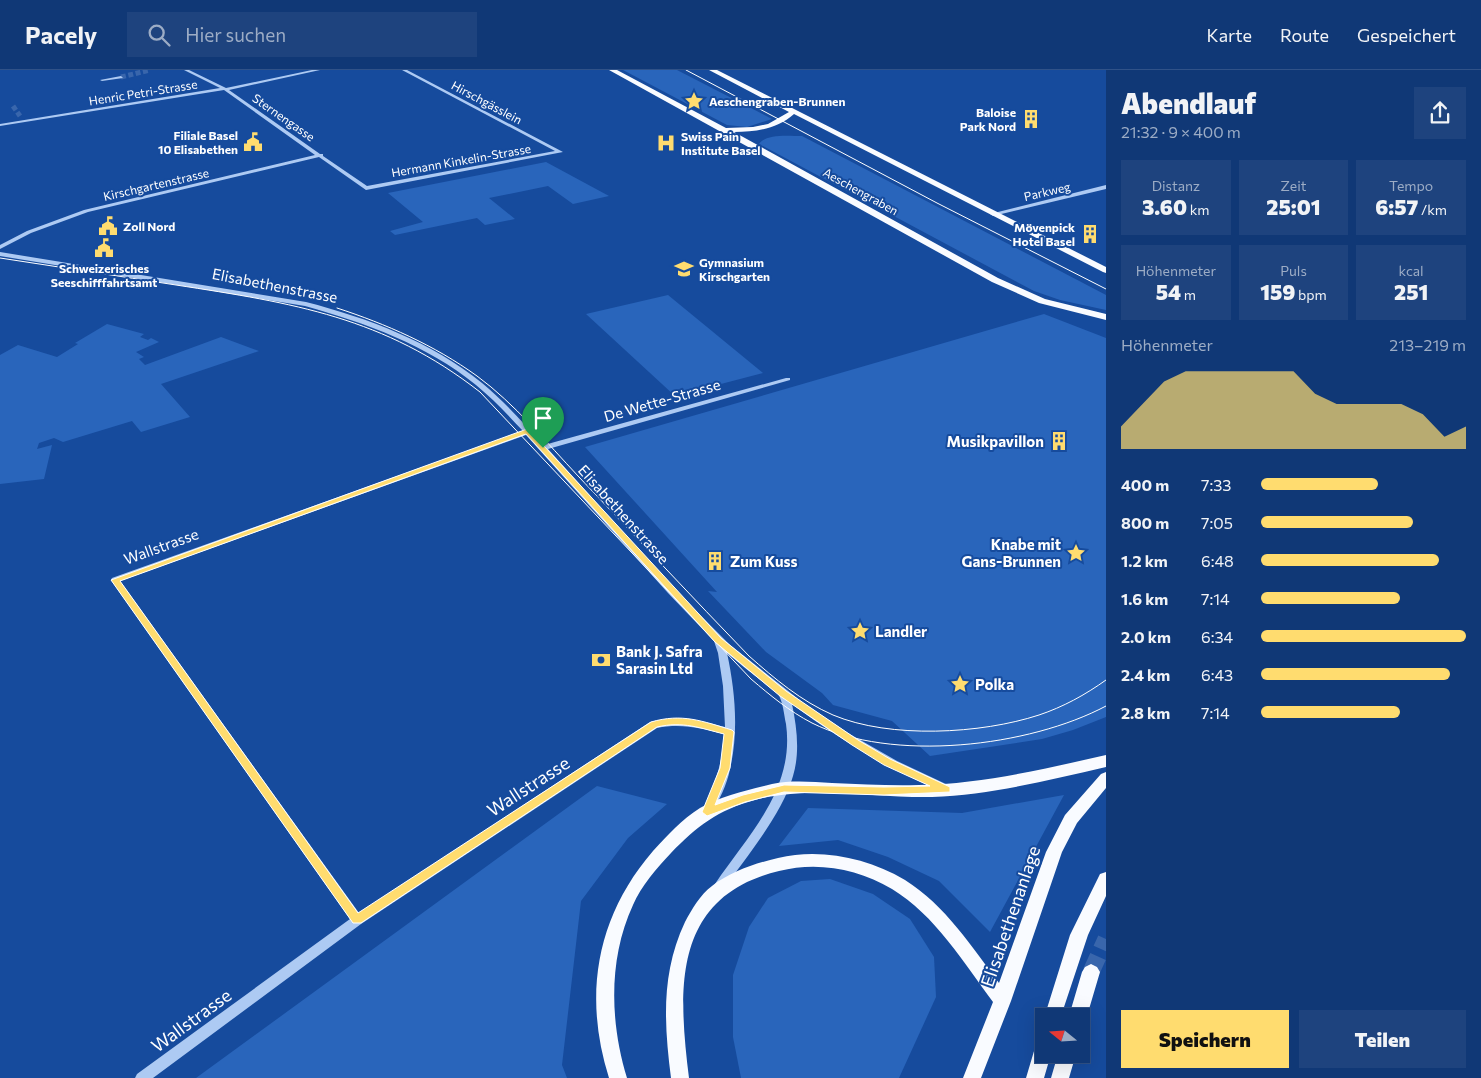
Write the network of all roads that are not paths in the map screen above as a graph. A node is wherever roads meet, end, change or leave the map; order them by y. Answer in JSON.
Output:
{"nodes":[{"id":1,"x":186,"y":70,"type":"edge"},
{"id":2,"x":318,"y":70,"type":"edge"},
{"id":3,"x":404,"y":70,"type":"edge"},
{"id":4,"x":612,"y":70,"type":"edge"},
{"id":5,"x":712,"y":70,"type":"edge"},
{"id":6,"x":120,"y":76,"type":"tunnel mouth"},
{"id":7,"x":102,"y":80,"type":"dead end"},
{"id":8,"x":225,"y":89,"type":"junction"},
{"id":9,"x":792,"y":112,"type":"junction"},
{"id":10,"x":20,"y":116,"type":"tunnel mouth"},
{"id":11,"x":23,"y":122,"type":"junction"},
{"id":12,"x":0,"y":125,"type":"edge"},
{"id":13,"x":724,"y":130,"type":"junction"},
{"id":14,"x":560,"y":152,"type":"joint"},
{"id":15,"x":321,"y":155,"type":"junction"},
{"id":16,"x":1106,"y":187,"type":"edge"},
{"id":17,"x":366,"y":188,"type":"joint"},
{"id":18,"x":993,"y":214,"type":"junction"},
{"id":19,"x":0,"y":247,"type":"edge"},
{"id":20,"x":0,"y":254,"type":"edge"},
{"id":21,"x":1106,"y":270,"type":"edge"},
{"id":22,"x":1106,"y":317,"type":"edge"},
{"id":23,"x":788,"y":379,"type":"dead end"},
{"id":24,"x":527,"y":432,"type":"junction"},
{"id":25,"x":543,"y":448,"type":"junction"},
{"id":26,"x":718,"y":640,"type":"junction"},
{"id":27,"x":783,"y":693,"type":"junction"},
{"id":28,"x":729,"y":732,"type":"junction"},
{"id":29,"x":1106,"y":761,"type":"edge"},
{"id":30,"x":1106,"y":778,"type":"edge"},
{"id":31,"x":784,"y":788,"type":"junction"},
{"id":32,"x":946,"y":790,"type":"junction"},
{"id":33,"x":707,"y":812,"type":"junction"},
{"id":34,"x":1106,"y":879,"type":"edge"},
{"id":35,"x":714,"y":894,"type":"junction"},
{"id":36,"x":357,"y":920,"type":"junction"},
{"id":37,"x":1091,"y":972,"type":"tunnel mouth"},
{"id":38,"x":1002,"y":1001,"type":"junction"},
{"id":39,"x":1055,"y":1008,"type":"edge"},
{"id":40,"x":1080,"y":1008,"type":"edge"},
{"id":41,"x":1039,"y":1063,"type":"edge"},
{"id":42,"x":1064,"y":1063,"type":"edge"},
{"id":43,"x":142,"y":1078,"type":"edge"},
{"id":44,"x":618,"y":1078,"type":"edge"},
{"id":45,"x":680,"y":1078,"type":"edge"},
{"id":46,"x":972,"y":1078,"type":"edge"},
{"id":47,"x":1035,"y":1078,"type":"edge"},
{"id":48,"x":1060,"y":1078,"type":"edge"}],
"edges":[{"from":1,"to":8,"type":"street","name":"Sternengasse"},
{"from":2,"to":8,"type":"street","name":"Henric Petri-Strasse"},
{"from":3,"to":14,"type":"street","name":"Hirschgässlein"},
{"from":4,"to":13,"type":"main road","name":"Aeschengraben"},
{"from":5,"to":9,"type":"main road"},
{"from":6,"to":7,"type":"street"},
{"from":8,"to":11,"type":"street","name":"Henric Petri-Strasse"},
{"from":8,"to":15,"type":"street","name":"Sternengasse"},
{"from":9,"to":13,"type":"main road"},
{"from":9,"to":18,"type":"main road"},
{"from":10,"to":11,"type":"street"},
{"from":11,"to":12,"type":"street","name":"Henric Petri-Strasse"},
{"from":13,"to":22,"type":"main road","name":"Aeschengraben"},
{"from":14,"to":17,"type":"street","name":"Hermann Kinkelin-Strasse"},
{"from":15,"to":17,"type":"street","name":"Sternengasse"},
{"from":15,"to":19,"type":"street","name":"Kirschgartenstrasse"},
{"from":16,"to":18,"type":"street","name":"Parkweg"},
{"from":18,"to":21,"type":"main road"},
{"from":20,"to":24,"type":"street","name":"Elisabethenstrasse"},
{"from":23,"to":25,"type":"street","name":"De Wette-Strasse"},
{"from":24,"to":25,"type":"street","name":"Elisabethenstrasse"},
{"from":24,"to":36,"type":"street","name":"Wallstrasse"},
{"from":25,"to":26,"type":"street","name":"Elisabethenstrasse"},
{"from":26,"to":27,"type":"street","name":"Elisabethenstrasse"},
{"from":26,"to":28,"type":"street","name":"Elisabethenstrasse"},
{"from":27,"to":31,"type":"street"},
{"from":27,"to":32,"type":"street","name":"Elisabethenstrasse"},
{"from":28,"to":33,"type":"street","name":"Elisabethenstrasse"},
{"from":28,"to":36,"type":"street","name":"Wallstrasse"},
{"from":29,"to":32,"type":"main road"},
{"from":30,"to":38,"type":"main road","name":"Elisabethenanlage"},
{"from":31,"to":32,"type":"main road"},
{"from":31,"to":33,"type":"main road"},
{"from":31,"to":35,"type":"street"},
{"from":33,"to":44,"type":"main road"},
{"from":34,"to":39,"type":"main road"},
{"from":35,"to":38,"type":"main road"},
{"from":35,"to":45,"type":"main road"},
{"from":36,"to":43,"type":"street","name":"Wallstrasse"},
{"from":37,"to":40,"type":"main road"},
{"from":38,"to":46,"type":"main road","name":"Elisabethenanlage"},
{"from":41,"to":47,"type":"main road"},
{"from":42,"to":48,"type":"main road"}]}
